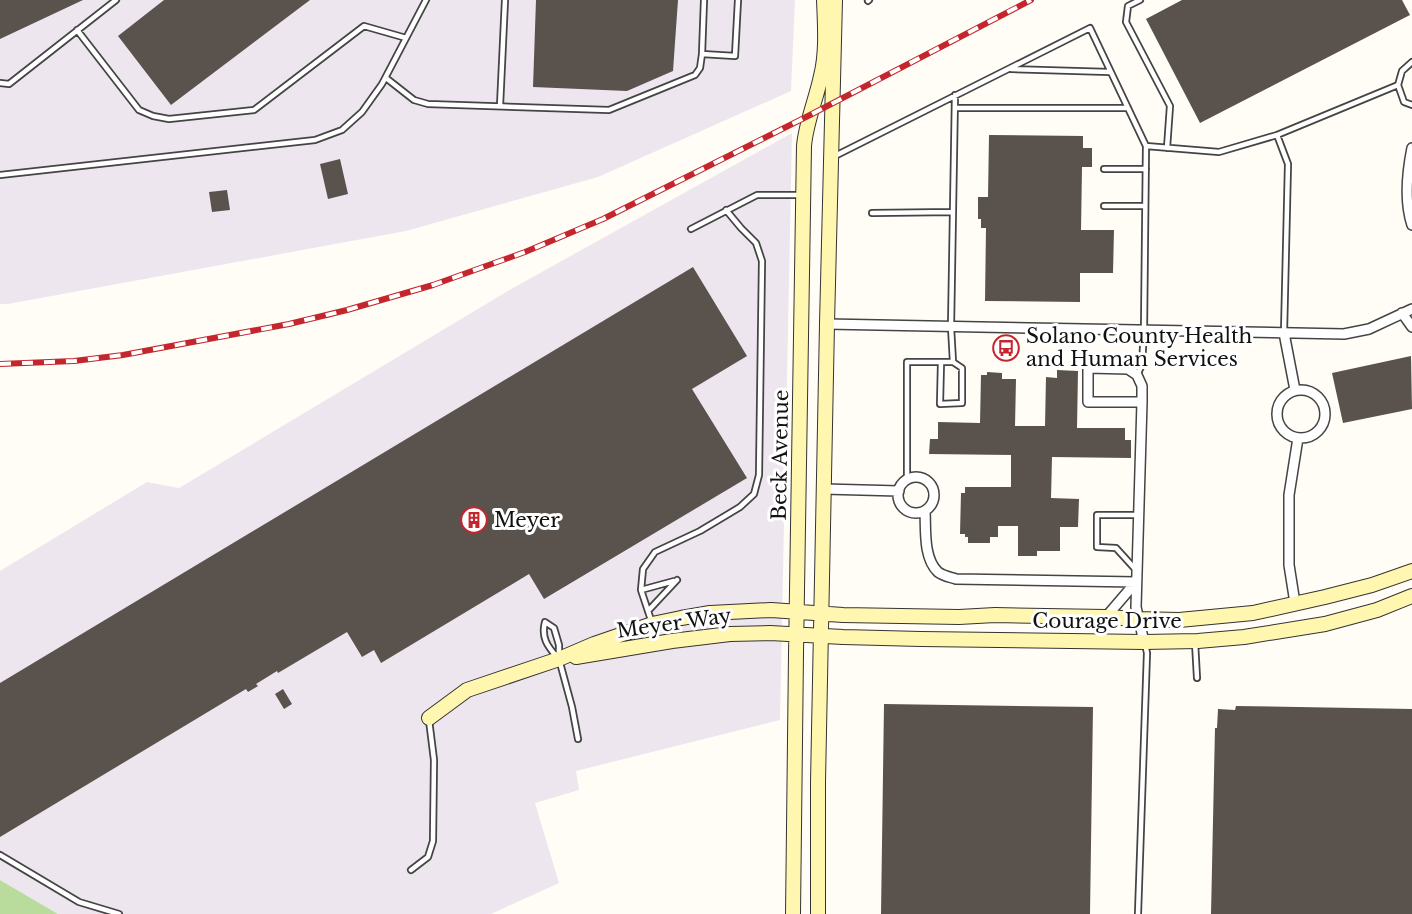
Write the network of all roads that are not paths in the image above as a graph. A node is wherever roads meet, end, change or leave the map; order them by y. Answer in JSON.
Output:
{"nodes":[{"id":1,"x":116,"y":0,"type":"edge"},
{"id":2,"x":426,"y":0,"type":"edge"},
{"id":3,"x":505,"y":0,"type":"edge"},
{"id":4,"x":704,"y":0,"type":"edge"},
{"id":5,"x":738,"y":0,"type":"edge"},
{"id":6,"x":824,"y":0,"type":"edge"},
{"id":7,"x":835,"y":0,"type":"edge"},
{"id":8,"x":1140,"y":0,"type":"edge"},
{"id":9,"x":108,"y":3,"type":"edge"},
{"id":10,"x":77,"y":30,"type":"junction"},
{"id":11,"x":406,"y":38,"type":"junction"},
{"id":12,"x":702,"y":54,"type":"junction"},
{"id":13,"x":1412,"y":62,"type":"edge"},
{"id":14,"x":1008,"y":69,"type":"junction"},
{"id":15,"x":1110,"y":72,"type":"junction"},
{"id":16,"x":386,"y":78,"type":"junction"},
{"id":17,"x":0,"y":83,"type":"edge"},
{"id":18,"x":1398,"y":86,"type":"junction"},
{"id":19,"x":955,"y":95,"type":"junction"},
{"id":20,"x":1412,"y":105,"type":"edge"},
{"id":21,"x":500,"y":106,"type":"junction"},
{"id":22,"x":955,"y":108,"type":"junction"},
{"id":23,"x":1128,"y":108,"type":"junction"},
{"id":24,"x":1277,"y":135,"type":"junction"},
{"id":25,"x":1146,"y":146,"type":"junction"},
{"id":26,"x":1167,"y":148,"type":"junction"},
{"id":27,"x":1412,"y":148,"type":"edge"},
{"id":28,"x":832,"y":158,"type":"junction"},
{"id":29,"x":1104,"y":169,"type":"dead end"},
{"id":30,"x":1146,"y":169,"type":"junction"},
{"id":31,"x":0,"y":175,"type":"edge"},
{"id":32,"x":803,"y":195,"type":"junction"},
{"id":33,"x":1104,"y":206,"type":"dead end"},
{"id":34,"x":1145,"y":206,"type":"junction"},
{"id":35,"x":726,"y":210,"type":"junction"},
{"id":36,"x":953,"y":212,"type":"junction"},
{"id":37,"x":872,"y":213,"type":"dead end"},
{"id":38,"x":1412,"y":225,"type":"edge"},
{"id":39,"x":691,"y":229,"type":"dead end"},
{"id":40,"x":1412,"y":309,"type":"edge"},
{"id":41,"x":1402,"y":314,"type":"junction"},
{"id":42,"x":826,"y":324,"type":"junction"},
{"id":43,"x":951,"y":327,"type":"junction"},
{"id":44,"x":1412,"y":327,"type":"edge"},
{"id":45,"x":1144,"y":330,"type":"junction"},
{"id":46,"x":1284,"y":333,"type":"junction"},
{"id":47,"x":941,"y":362,"type":"junction"},
{"id":48,"x":953,"y":362,"type":"junction"},
{"id":49,"x":1137,"y":375,"type":"junction"},
{"id":50,"x":1295,"y":390,"type":"junction"},
{"id":51,"x":1142,"y":402,"type":"junction"},
{"id":52,"x":1298,"y":438,"type":"junction"},
{"id":53,"x":907,"y":480,"type":"junction"},
{"id":54,"x":824,"y":489,"type":"junction"},
{"id":55,"x":899,"y":491,"type":"junction"},
{"id":56,"x":925,"y":511,"type":"junction"},
{"id":57,"x":1139,"y":515,"type":"junction"},
{"id":58,"x":1136,"y":570,"type":"junction"},
{"id":59,"x":1412,"y":571,"type":"edge"},
{"id":60,"x":1136,"y":582,"type":"junction"},
{"id":61,"x":641,"y":590,"type":"junction"},
{"id":62,"x":1412,"y":596,"type":"edge"},
{"id":63,"x":1295,"y":603,"type":"junction"},
{"id":64,"x":796,"y":612,"type":"junction"},
{"id":65,"x":822,"y":614,"type":"junction"},
{"id":66,"x":1106,"y":617,"type":"junction"},
{"id":67,"x":650,"y":618,"type":"junction"},
{"id":68,"x":1138,"y":619,"type":"junction"},
{"id":69,"x":796,"y":635,"type":"junction"},
{"id":70,"x":821,"y":636,"type":"junction"},
{"id":71,"x":1195,"y":641,"type":"junction"},
{"id":72,"x":1144,"y":642,"type":"junction"},
{"id":73,"x":559,"y":659,"type":"junction"},
{"id":74,"x":1197,"y":678,"type":"dead end"},
{"id":75,"x":429,"y":718,"type":"joint"},
{"id":76,"x":578,"y":739,"type":"dead end"},
{"id":77,"x":0,"y":855,"type":"edge"},
{"id":78,"x":411,"y":870,"type":"dead end"},
{"id":79,"x":119,"y":914,"type":"edge"},
{"id":80,"x":793,"y":914,"type":"edge"},
{"id":81,"x":818,"y":914,"type":"edge"},
{"id":82,"x":1138,"y":914,"type":"edge"}],
"edges":[{"from":1,"to":9,"type":"lane"},
{"from":2,"to":11,"type":"lane"},
{"from":3,"to":21,"type":"lane"},
{"from":4,"to":12,"type":"lane"},
{"from":5,"to":12,"type":"lane"},
{"from":6,"to":32,"type":"street","name":"Beck Avenue"},
{"from":7,"to":28,"type":"street"},
{"from":8,"to":26,"type":"lane"},
{"from":9,"to":10,"type":"lane"},
{"from":10,"to":11,"type":"lane"},
{"from":10,"to":17,"type":"lane"},
{"from":11,"to":16,"type":"lane"},
{"from":12,"to":21,"type":"lane"},
{"from":13,"to":18,"type":"lane"},
{"from":14,"to":15,"type":"lane"},
{"from":14,"to":15,"type":"lane"},
{"from":14,"to":19,"type":"lane"},
{"from":15,"to":23,"type":"lane"},
{"from":16,"to":21,"type":"lane"},
{"from":16,"to":31,"type":"lane"},
{"from":18,"to":20,"type":"lane"},
{"from":18,"to":24,"type":"lane"},
{"from":19,"to":22,"type":"lane"},
{"from":19,"to":28,"type":"lane"},
{"from":22,"to":23,"type":"lane"},
{"from":22,"to":36,"type":"lane"},
{"from":23,"to":25,"type":"lane"},
{"from":24,"to":26,"type":"lane"},
{"from":24,"to":46,"type":"lane"},
{"from":25,"to":26,"type":"lane"},
{"from":25,"to":30,"type":"lane"},
{"from":27,"to":38,"type":"street"},
{"from":28,"to":42,"type":"street"},
{"from":29,"to":30,"type":"lane"},
{"from":30,"to":34,"type":"lane"},
{"from":32,"to":35,"type":"lane"},
{"from":32,"to":64,"type":"street","name":"Beck Avenue"},
{"from":33,"to":34,"type":"lane"},
{"from":34,"to":45,"type":"lane"},
{"from":35,"to":39,"type":"lane"},
{"from":35,"to":61,"type":"lane"},
{"from":36,"to":37,"type":"lane"},
{"from":36,"to":43,"type":"lane"},
{"from":40,"to":41,"type":"street"},
{"from":41,"to":44,"type":"street"},
{"from":41,"to":46,"type":"street"},
{"from":42,"to":43,"type":"street"},
{"from":42,"to":54,"type":"street"},
{"from":43,"to":45,"type":"street"},
{"from":43,"to":48,"type":"lane"},
{"from":45,"to":46,"type":"street"},
{"from":45,"to":49,"type":"lane"},
{"from":46,"to":50,"type":"street"},
{"from":47,"to":48,"type":"lane"},
{"from":47,"to":48,"type":"lane"},
{"from":47,"to":53,"type":"lane"},
{"from":49,"to":51,"type":"street"},
{"from":49,"to":51,"type":"street"},
{"from":50,"to":52,"type":"street"},
{"from":50,"to":52,"type":"street"},
{"from":51,"to":57,"type":"street"},
{"from":52,"to":63,"type":"street"},
{"from":53,"to":55,"type":"street"},
{"from":53,"to":56,"type":"street"},
{"from":54,"to":55,"type":"street"},
{"from":54,"to":65,"type":"street"},
{"from":55,"to":56,"type":"street"},
{"from":56,"to":60,"type":"street"},
{"from":57,"to":58,"type":"street"},
{"from":57,"to":58,"type":"lane"},
{"from":58,"to":60,"type":"street"},
{"from":59,"to":63,"type":"street","name":"Courage Drive"},
{"from":60,"to":66,"type":"street"},
{"from":60,"to":68,"type":"street"},
{"from":61,"to":67,"type":"lane"},
{"from":61,"to":67,"type":"lane"},
{"from":62,"to":71,"type":"street","name":"Courage Drive"},
{"from":63,"to":68,"type":"street","name":"Courage Drive"},
{"from":64,"to":65,"type":"street","name":"Meyer Way"},
{"from":64,"to":67,"type":"street","name":"Meyer Way"},
{"from":64,"to":69,"type":"street","name":"Beck Avenue"},
{"from":65,"to":66,"type":"street","name":"Courage Drive"},
{"from":65,"to":70,"type":"street"},
{"from":66,"to":68,"type":"street","name":"Courage Drive"},
{"from":67,"to":73,"type":"street","name":"Meyer Way"},
{"from":68,"to":72,"type":"street"},
{"from":69,"to":70,"type":"street","name":"Courage Drive"},
{"from":69,"to":73,"type":"street","name":"Meyer Way"},
{"from":69,"to":80,"type":"street","name":"Beck Avenue"},
{"from":70,"to":72,"type":"street","name":"Courage Drive"},
{"from":70,"to":81,"type":"street"},
{"from":71,"to":72,"type":"street","name":"Courage Drive"},
{"from":71,"to":74,"type":"lane"},
{"from":72,"to":82,"type":"lane"},
{"from":73,"to":73,"type":"lane"},
{"from":73,"to":75,"type":"street","name":"Meyer Way"},
{"from":73,"to":76,"type":"lane"},
{"from":75,"to":78,"type":"lane"},
{"from":77,"to":79,"type":"lane"}]}
